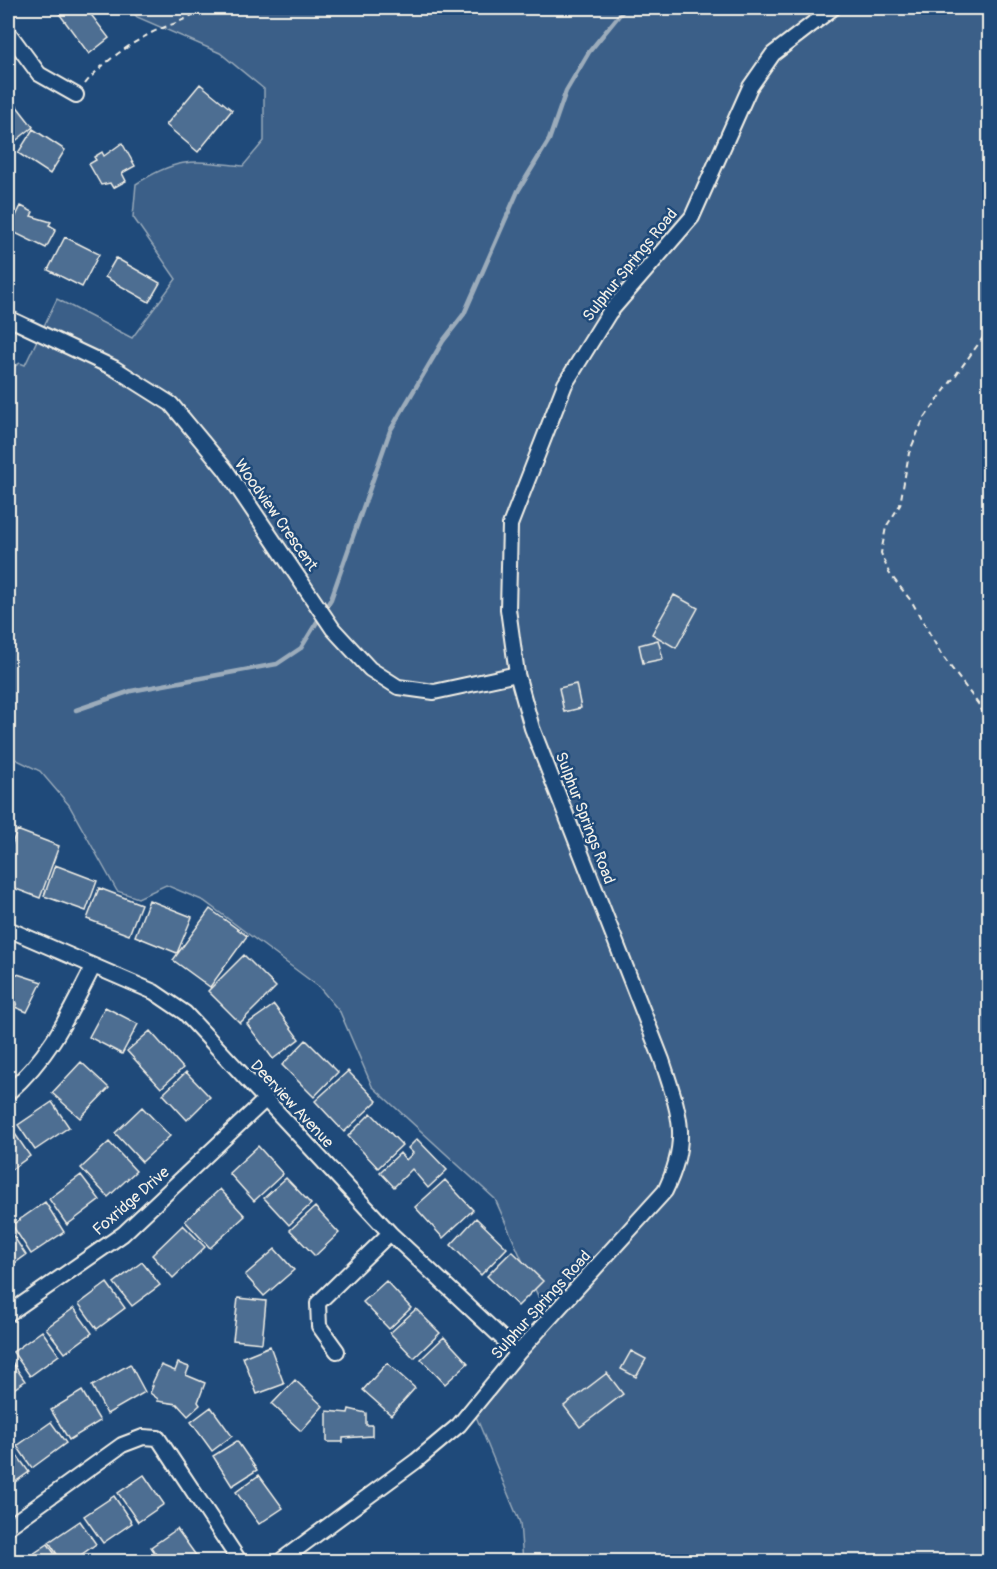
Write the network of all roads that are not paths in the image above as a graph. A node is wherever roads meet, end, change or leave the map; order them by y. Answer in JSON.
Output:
{"nodes":[{"id":1,"x":833,"y":8,"type":"edge"},
{"id":2,"x":8,"y":32,"type":"edge"},
{"id":3,"x":76,"y":95,"type":"road end"},
{"id":4,"x":8,"y":318,"type":"edge"},
{"id":5,"x":517,"y":674,"type":"junction"},
{"id":6,"x":8,"y":929,"type":"edge"},
{"id":7,"x":93,"y":968,"type":"junction"},
{"id":8,"x":8,"y":1093,"type":"edge"},
{"id":9,"x":265,"y":1100,"type":"junction"},
{"id":10,"x":390,"y":1233,"type":"junction"},
{"id":11,"x":8,"y":1314,"type":"edge"},
{"id":12,"x":337,"y":1351,"type":"dead end"},
{"id":13,"x":518,"y":1353,"type":"junction"},
{"id":14,"x":8,"y":1527,"type":"edge"},
{"id":15,"x":240,"y":1562,"type":"edge"},
{"id":16,"x":279,"y":1562,"type":"edge"}],
"edges":[{"from":1,"to":5,"type":"street","name":"Sulphur Springs Road"},
{"from":2,"to":3,"type":"street"},
{"from":4,"to":5,"type":"street","name":"Woodview Crescent"},
{"from":5,"to":13,"type":"street","name":"Sulphur Springs Road"},
{"from":6,"to":7,"type":"street","name":"Deerview Avenue"},
{"from":7,"to":8,"type":"street"},
{"from":7,"to":9,"type":"street","name":"Deerview Avenue"},
{"from":9,"to":10,"type":"street","name":"Deerview Avenue"},
{"from":9,"to":11,"type":"street","name":"Foxridge Drive"},
{"from":10,"to":12,"type":"street"},
{"from":10,"to":13,"type":"street","name":"Deerview Avenue"},
{"from":13,"to":16,"type":"street","name":"Sulphur Springs Road"},
{"from":14,"to":15,"type":"street"}]}
